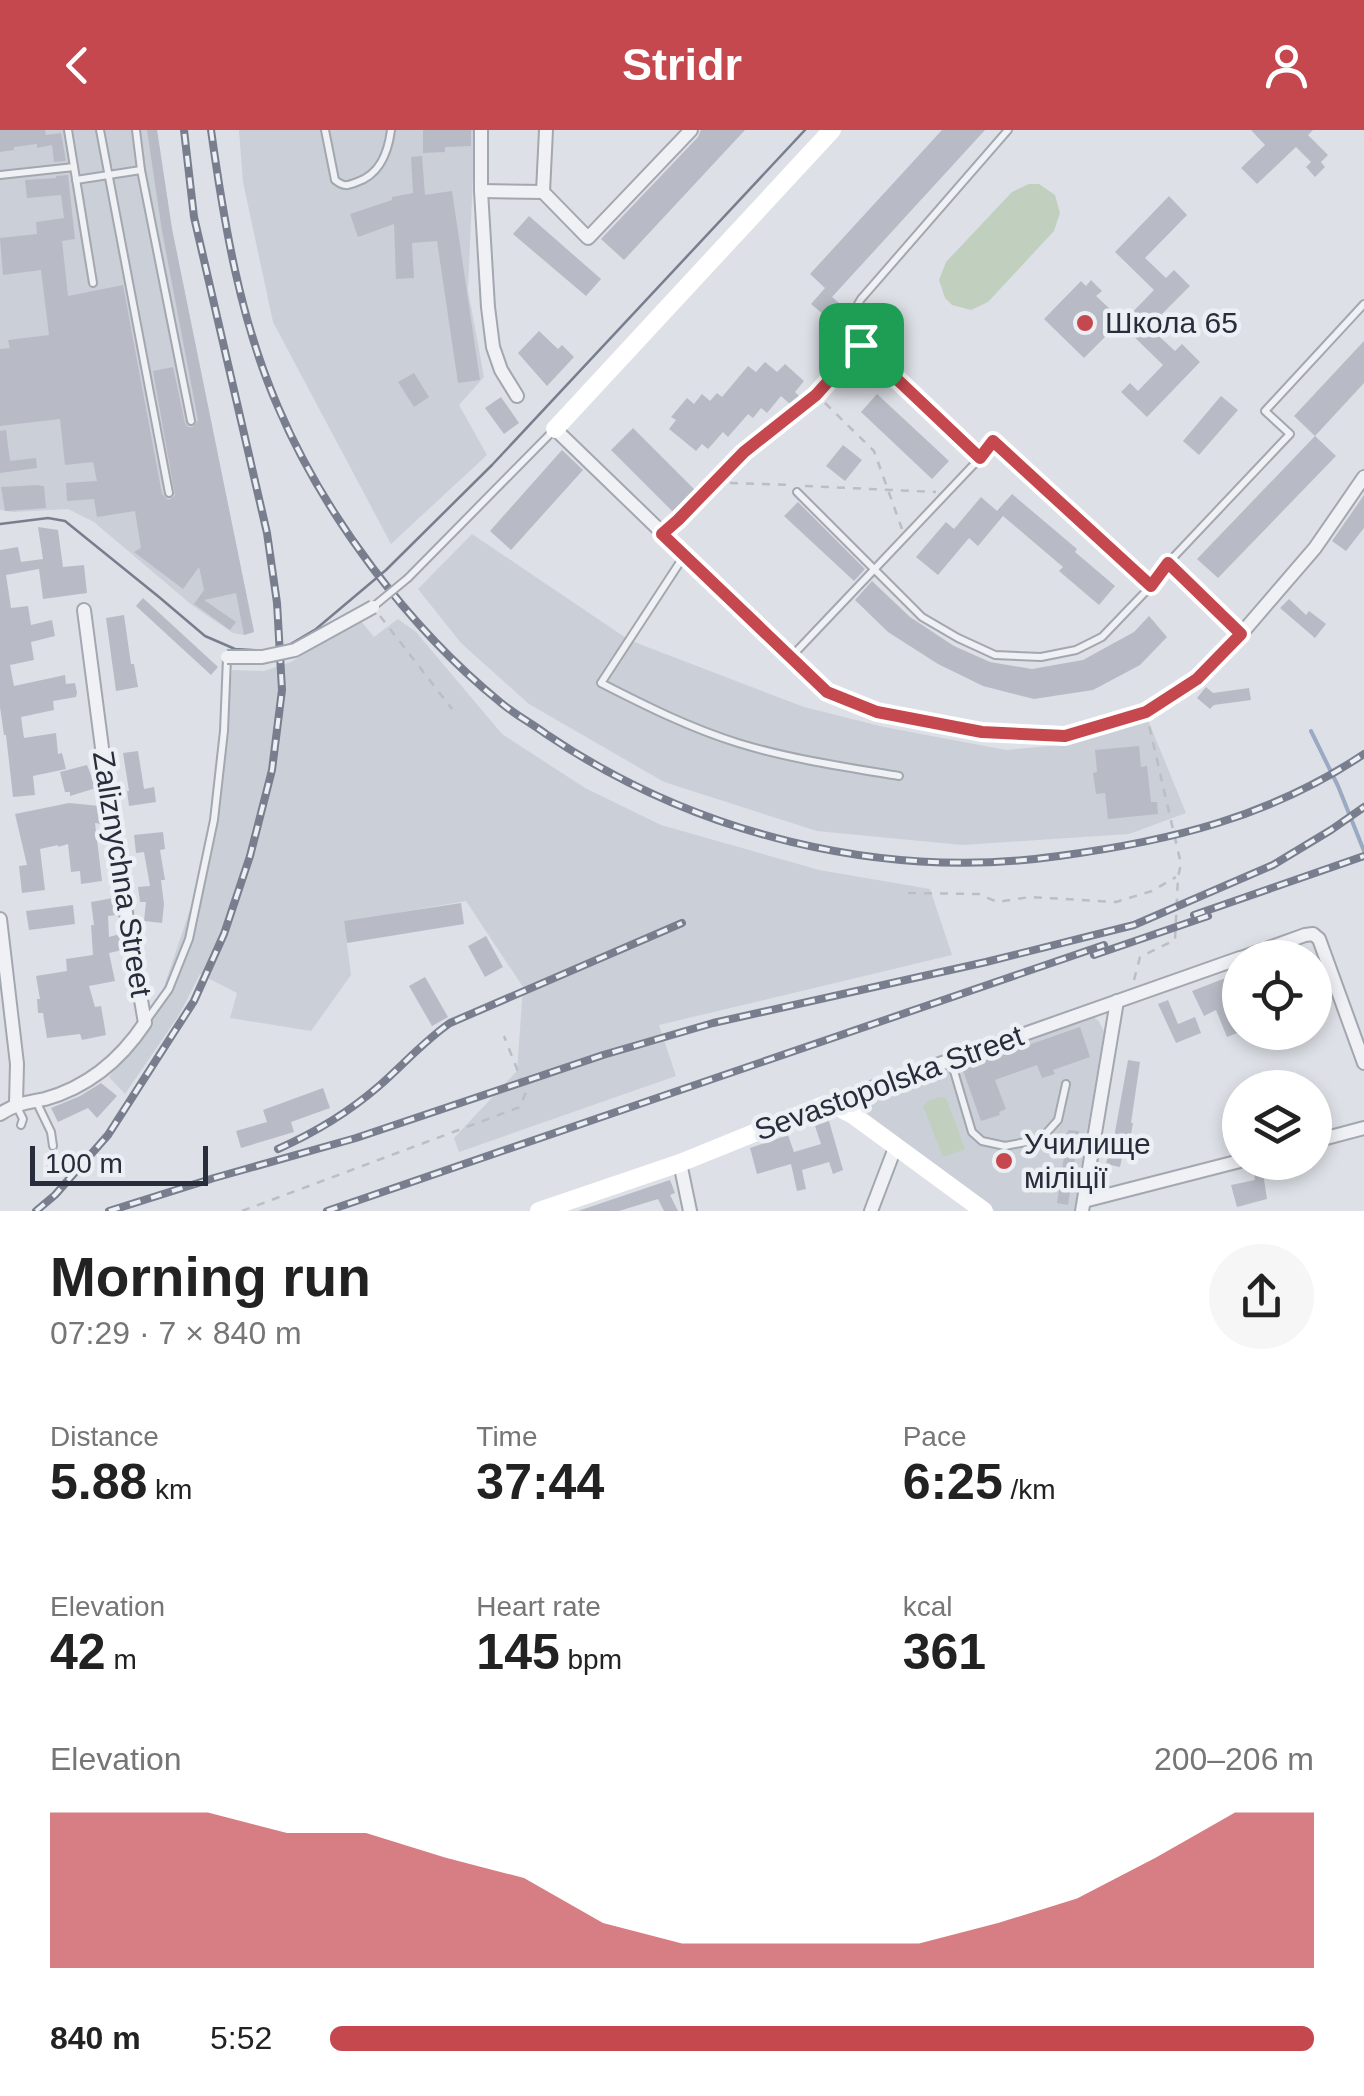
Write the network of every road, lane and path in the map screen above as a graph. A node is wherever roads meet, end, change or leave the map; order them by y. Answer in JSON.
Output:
{"nodes":[{"id":1,"x":68,"y":130,"type":"edge"},
{"id":2,"x":100,"y":130,"type":"edge"},
{"id":3,"x":136,"y":130,"type":"edge"},
{"id":4,"x":325,"y":130,"type":"edge"},
{"id":5,"x":391,"y":130,"type":"edge"},
{"id":6,"x":481,"y":130,"type":"edge"},
{"id":7,"x":546,"y":130,"type":"edge"},
{"id":8,"x":691,"y":130,"type":"edge"},
{"id":9,"x":832,"y":130,"type":"edge"},
{"id":10,"x":1008,"y":130,"type":"edge"},
{"id":11,"x":74,"y":168,"type":"junction"},
{"id":12,"x":141,"y":170,"type":"junction"},
{"id":13,"x":0,"y":175,"type":"edge"},
{"id":14,"x":108,"y":175,"type":"junction"},
{"id":15,"x":76,"y":180,"type":"junction"},
{"id":16,"x":481,"y":191,"type":"junction"},
{"id":17,"x":543,"y":192,"type":"junction"},
{"id":18,"x":93,"y":283,"type":"dead end"},
{"id":19,"x":1364,"y":304,"type":"edge"},
{"id":20,"x":861,"y":345,"type":"junction"},
{"id":21,"x":816,"y":395,"type":"junction"},
{"id":22,"x":517,"y":396,"type":"dead end"},
{"id":23,"x":191,"y":421,"type":"dead end"},
{"id":24,"x":554,"y":429,"type":"junction"},
{"id":25,"x":980,"y":458,"type":"junction"},
{"id":26,"x":1364,"y":478,"type":"edge"},
{"id":27,"x":716,"y":482,"type":"junction"},
{"id":28,"x":888,"y":490,"type":"junction"},
{"id":29,"x":797,"y":492,"type":"dead end"},
{"id":30,"x":948,"y":492,"type":"junction"},
{"id":31,"x":169,"y":493,"type":"dead end"},
{"id":32,"x":662,"y":534,"type":"junction"},
{"id":33,"x":905,"y":537,"type":"junction"},
{"id":34,"x":685,"y":555,"type":"junction"},
{"id":35,"x":1168,"y":563,"type":"junction"},
{"id":36,"x":874,"y":570,"type":"junction"},
{"id":37,"x":1151,"y":586,"type":"junction"},
{"id":38,"x":373,"y":606,"type":"junction"},
{"id":39,"x":84,"y":610,"type":"dead end"},
{"id":40,"x":1241,"y":634,"type":"junction"},
{"id":41,"x":227,"y":657,"type":"joint"},
{"id":42,"x":791,"y":657,"type":"junction"},
{"id":43,"x":452,"y":709,"type":"dead end"},
{"id":44,"x":1146,"y":712,"type":"junction"},
{"id":45,"x":899,"y":776,"type":"dead end"},
{"id":46,"x":1178,"y":877,"type":"junction"},
{"id":47,"x":908,"y":893,"type":"dead end"},
{"id":48,"x":0,"y":919,"type":"edge"},
{"id":49,"x":1292,"y":940,"type":"edge"},
{"id":50,"x":1319,"y":940,"type":"edge"},
{"id":51,"x":1222,"y":964,"type":"edge"},
{"id":52,"x":1332,"y":975,"type":"edge"},
{"id":53,"x":1123,"y":998,"type":"junction"},
{"id":54,"x":145,"y":1023,"type":"junction"},
{"id":55,"x":504,"y":1036,"type":"dead end"},
{"id":56,"x":950,"y":1060,"type":"junction"},
{"id":57,"x":1364,"y":1063,"type":"edge"},
{"id":58,"x":1066,"y":1084,"type":"dead end"},
{"id":59,"x":36,"y":1100,"type":"junction"},
{"id":60,"x":16,"y":1104,"type":"junction"},
{"id":61,"x":826,"y":1104,"type":"junction"},
{"id":62,"x":0,"y":1114,"type":"edge"},
{"id":63,"x":22,"y":1125,"type":"dead end"},
{"id":64,"x":1364,"y":1128,"type":"edge"},
{"id":65,"x":1332,"y":1136,"type":"edge"},
{"id":66,"x":53,"y":1146,"type":"dead end"},
{"id":67,"x":895,"y":1148,"type":"junction"},
{"id":68,"x":680,"y":1163,"type":"junction"},
{"id":69,"x":1222,"y":1167,"type":"edge"},
{"id":70,"x":1083,"y":1206,"type":"edge"},
{"id":71,"x":973,"y":1207,"type":"edge"},
{"id":72,"x":550,"y":1209,"type":"edge"},
{"id":73,"x":242,"y":1211,"type":"edge"},
{"id":74,"x":690,"y":1211,"type":"edge"},
{"id":75,"x":871,"y":1211,"type":"edge"}],
"edges":[{"from":1,"to":11,"type":"lane"},
{"from":2,"to":14,"type":"lane"},
{"from":3,"to":12,"type":"lane"},
{"from":4,"to":5,"type":"lane"},
{"from":6,"to":16,"type":"street"},
{"from":7,"to":17,"type":"street"},
{"from":8,"to":17,"type":"street"},
{"from":9,"to":24,"type":"street"},
{"from":10,"to":20,"type":"lane"},
{"from":11,"to":13,"type":"lane"},
{"from":11,"to":15,"type":"lane"},
{"from":12,"to":14,"type":"lane"},
{"from":12,"to":23,"type":"lane"},
{"from":14,"to":15,"type":"lane"},
{"from":14,"to":31,"type":"lane"},
{"from":15,"to":18,"type":"lane"},
{"from":16,"to":17,"type":"street"},
{"from":16,"to":22,"type":"street"},
{"from":19,"to":35,"type":"lane"},
{"from":20,"to":21,"type":"lane"},
{"from":20,"to":25,"type":"lane"},
{"from":21,"to":27,"type":"lane"},
{"from":21,"to":28,"type":"path"},
{"from":24,"to":32,"type":"street"},
{"from":24,"to":38,"type":"lane","bridge":true},
{"from":25,"to":30,"type":"lane"},
{"from":25,"to":37,"type":"lane"},
{"from":26,"to":40,"type":"street"},
{"from":27,"to":28,"type":"path"},
{"from":27,"to":32,"type":"lane"},
{"from":28,"to":30,"type":"path"},
{"from":28,"to":33,"type":"path"},
{"from":29,"to":36,"type":"lane"},
{"from":30,"to":33,"type":"lane"},
{"from":32,"to":34,"type":"street"},
{"from":33,"to":36,"type":"lane"},
{"from":34,"to":42,"type":"street"},
{"from":34,"to":45,"type":"lane"},
{"from":35,"to":37,"type":"lane"},
{"from":35,"to":40,"type":"lane"},
{"from":36,"to":37,"type":"lane"},
{"from":36,"to":42,"type":"lane"},
{"from":38,"to":41,"type":"street","bridge":true},
{"from":38,"to":43,"type":"path"},
{"from":39,"to":54,"type":"street","name":"Zaliznychna Street"},
{"from":40,"to":44,"type":"street"},
{"from":41,"to":54,"type":"lane"},
{"from":42,"to":44,"type":"street"},
{"from":44,"to":46,"type":"path"},
{"from":46,"to":47,"type":"path"},
{"from":46,"to":53,"type":"path"},
{"from":48,"to":60,"type":"street"},
{"from":49,"to":50,"type":"street","name":"Sevastopolska Street"},
{"from":51,"to":53,"type":"street","name":"Sevastopolska Street"},
{"from":52,"to":57,"type":"street","name":"Sevastopolska Street"},
{"from":53,"to":56,"type":"street","name":"Sevastopolska Street"},
{"from":53,"to":70,"type":"street"},
{"from":54,"to":59,"type":"street","name":"Zaliznychna Street"},
{"from":55,"to":73,"type":"path"},
{"from":56,"to":58,"type":"lane"},
{"from":56,"to":61,"type":"street","name":"Sevastopolska Street"},
{"from":59,"to":60,"type":"street","name":"Zaliznychna Street"},
{"from":59,"to":66,"type":"lane"},
{"from":60,"to":62,"type":"street","name":"Zaliznychna Street"},
{"from":60,"to":63,"type":"lane"},
{"from":61,"to":67,"type":"street"},
{"from":61,"to":68,"type":"street","name":"Sevastopolska Street"},
{"from":64,"to":65,"type":"street"},
{"from":67,"to":71,"type":"street"},
{"from":67,"to":75,"type":"street"},
{"from":68,"to":72,"type":"street","name":"Sevastopolska Street"},
{"from":68,"to":74,"type":"street"},
{"from":69,"to":70,"type":"street"}]}
